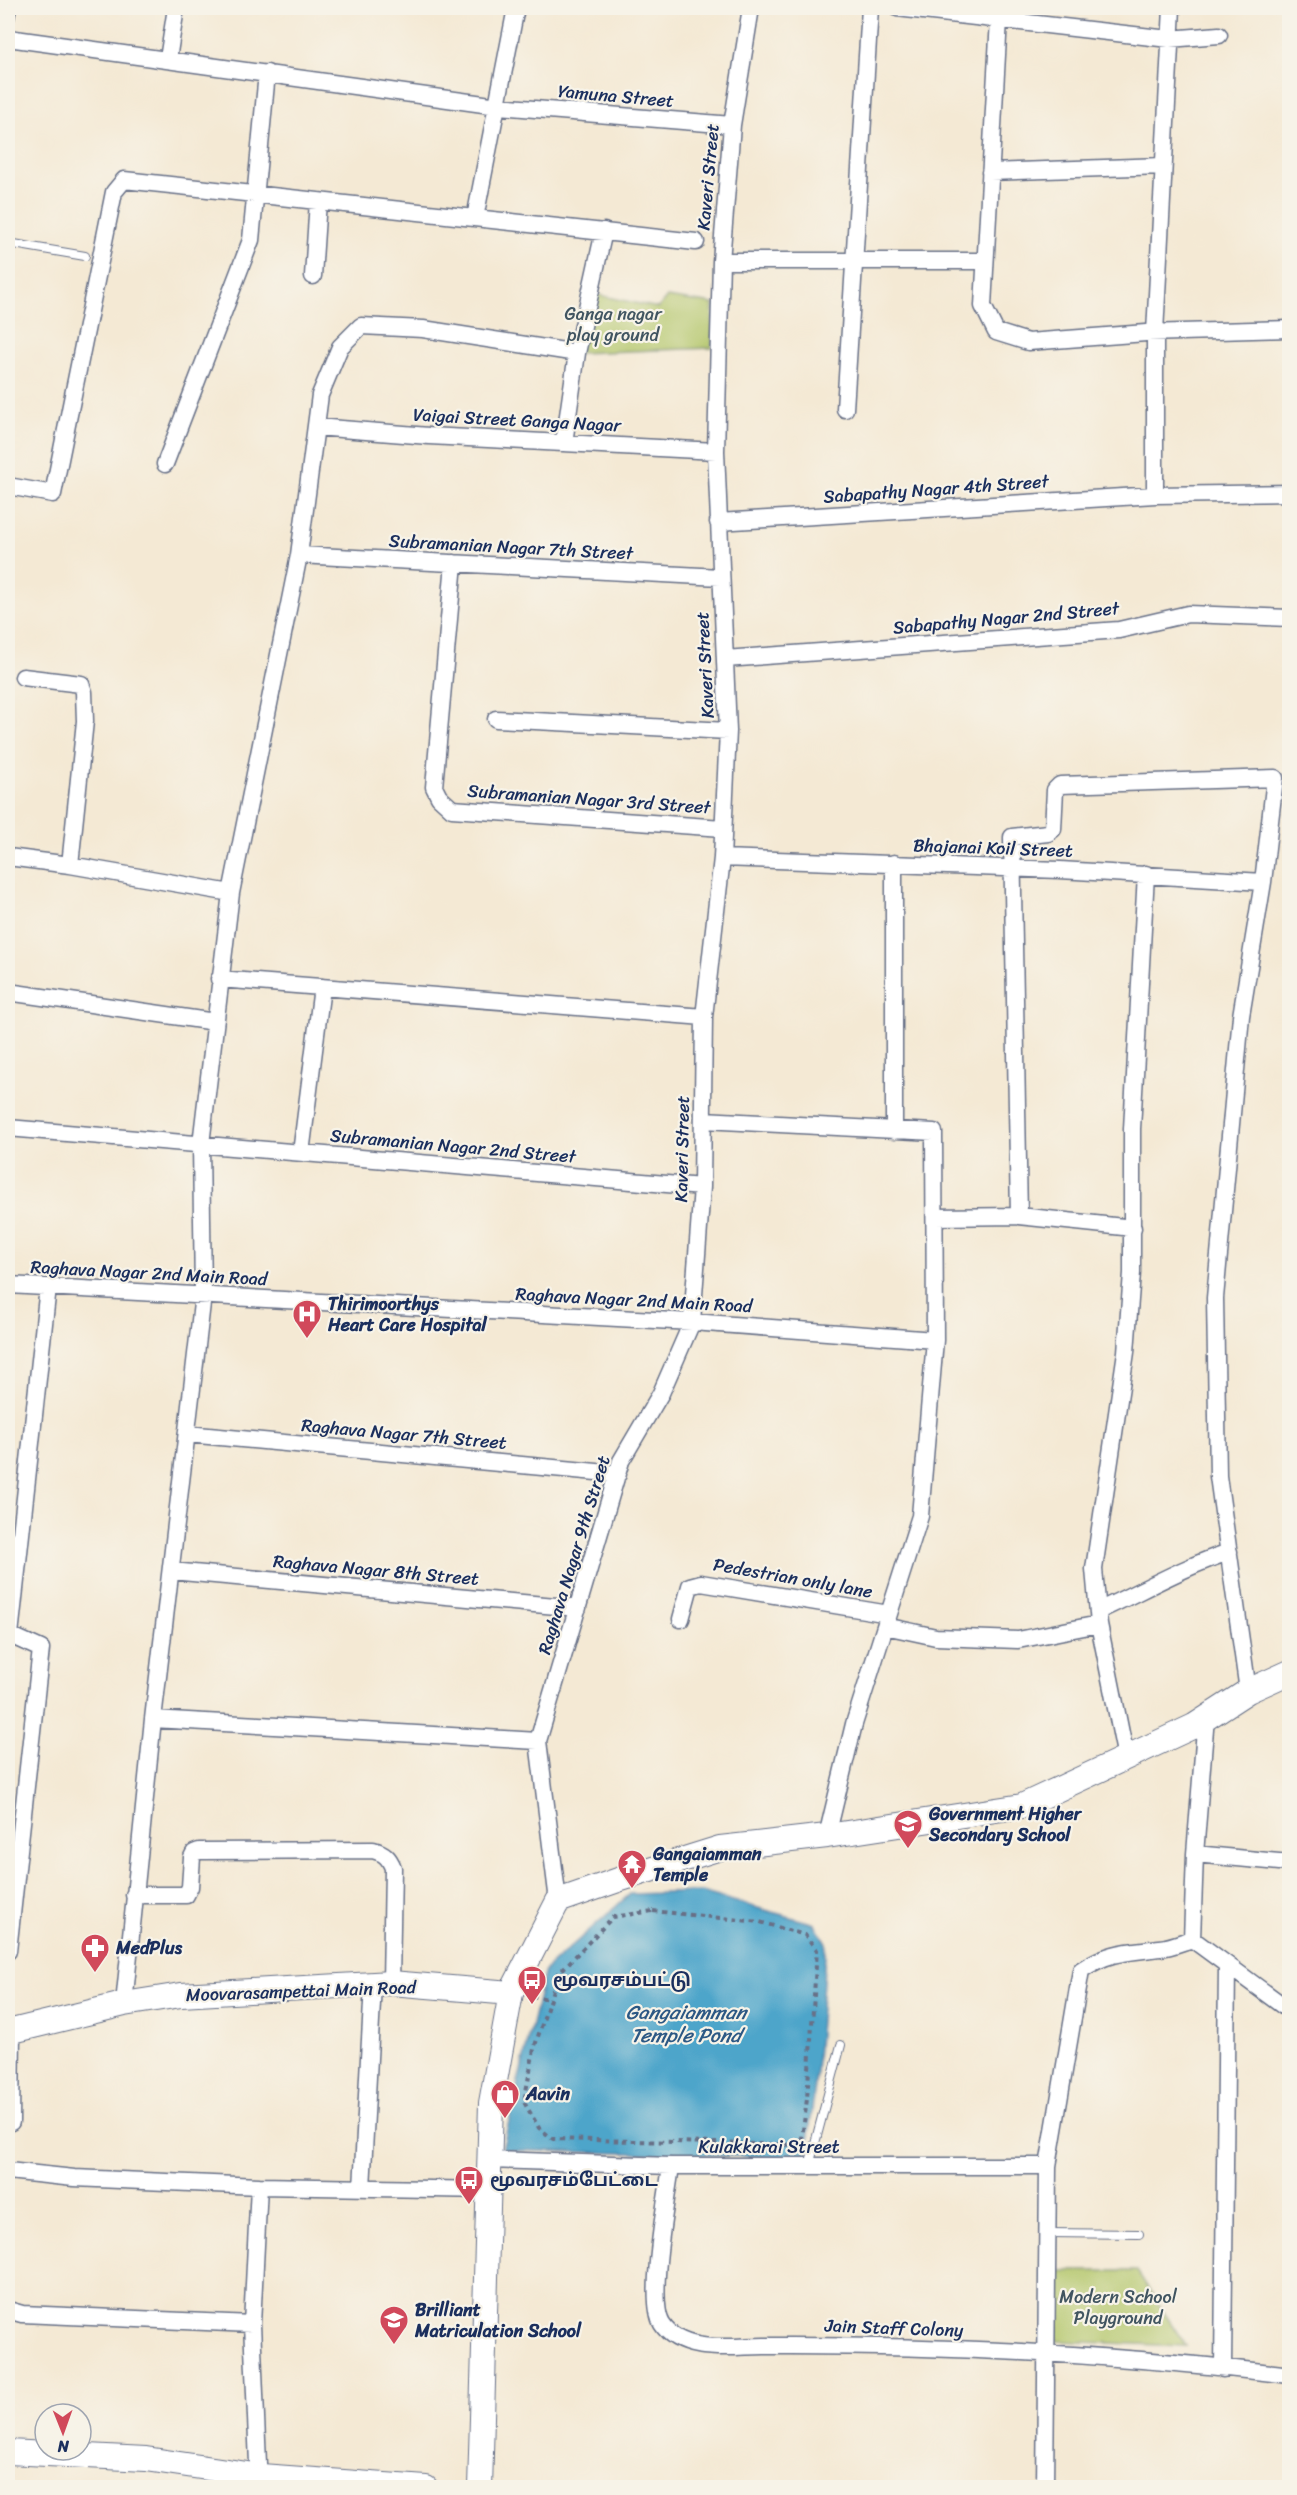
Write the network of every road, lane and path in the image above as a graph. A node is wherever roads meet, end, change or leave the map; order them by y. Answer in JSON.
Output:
{"nodes":[{"id":1,"x":176,"y":8,"type":"edge"},
{"id":2,"x":516,"y":8,"type":"edge"},
{"id":3,"x":751,"y":8,"type":"edge"},
{"id":4,"x":870,"y":8,"type":"edge"},
{"id":5,"x":897,"y":8,"type":"edge"},
{"id":6,"x":1172,"y":8,"type":"edge"},
{"id":7,"x":1001,"y":13,"type":"edge"},
{"id":8,"x":1219,"y":35,"type":"dead end"},
{"id":9,"x":8,"y":38,"type":"edge"},
{"id":10,"x":1169,"y":39,"type":"junction"},
{"id":11,"x":168,"y":59,"type":"junction"},
{"id":12,"x":267,"y":73,"type":"junction"},
{"id":13,"x":498,"y":106,"type":"junction"},
{"id":14,"x":732,"y":125,"type":"junction"},
{"id":15,"x":1163,"y":166,"type":"junction"},
{"id":16,"x":990,"y":172,"type":"junction"},
{"id":17,"x":255,"y":194,"type":"junction"},
{"id":18,"x":318,"y":201,"type":"junction"},
{"id":19,"x":475,"y":218,"type":"junction"},
{"id":20,"x":604,"y":231,"type":"junction"},
{"id":21,"x":696,"y":242,"type":"dead end"},
{"id":22,"x":8,"y":243,"type":"edge"},
{"id":23,"x":85,"y":256,"type":"dead end"},
{"id":24,"x":721,"y":261,"type":"junction"},
{"id":25,"x":853,"y":261,"type":"junction"},
{"id":26,"x":985,"y":261,"type":"junction"},
{"id":27,"x":313,"y":276,"type":"dead end"},
{"id":28,"x":1290,"y":329,"type":"edge"},
{"id":29,"x":1155,"y":333,"type":"junction"},
{"id":30,"x":577,"y":353,"type":"junction"},
{"id":31,"x":844,"y":410,"type":"dead end"},
{"id":32,"x":316,"y":426,"type":"junction"},
{"id":33,"x":564,"y":443,"type":"junction"},
{"id":34,"x":716,"y":451,"type":"junction"},
{"id":35,"x":165,"y":464,"type":"dead end"},
{"id":36,"x":8,"y":486,"type":"edge"},
{"id":37,"x":1290,"y":494,"type":"edge"},
{"id":38,"x":1155,"y":495,"type":"junction"},
{"id":39,"x":718,"y":522,"type":"junction"},
{"id":40,"x":299,"y":555,"type":"junction"},
{"id":41,"x":454,"y":563,"type":"junction"},
{"id":42,"x":720,"y":577,"type":"junction"},
{"id":43,"x":1290,"y":618,"type":"edge"},
{"id":44,"x":724,"y":659,"type":"junction"},
{"id":45,"x":23,"y":678,"type":"dead end"},
{"id":46,"x":496,"y":719,"type":"dead end"},
{"id":47,"x":728,"y":731,"type":"junction"},
{"id":48,"x":1282,"y":778,"type":"edge"},
{"id":49,"x":723,"y":828,"type":"junction"},
{"id":50,"x":8,"y":857,"type":"edge"},
{"id":51,"x":722,"y":858,"type":"junction"},
{"id":52,"x":894,"y":863,"type":"junction"},
{"id":53,"x":70,"y":865,"type":"junction"},
{"id":54,"x":1011,"y":868,"type":"junction"},
{"id":55,"x":1146,"y":874,"type":"junction"},
{"id":56,"x":1263,"y":882,"type":"junction"},
{"id":57,"x":231,"y":893,"type":"junction"},
{"id":58,"x":219,"y":979,"type":"junction"},
{"id":59,"x":322,"y":987,"type":"junction"},
{"id":60,"x":8,"y":992,"type":"edge"},
{"id":61,"x":704,"y":1017,"type":"junction"},
{"id":62,"x":215,"y":1022,"type":"junction"},
{"id":63,"x":703,"y":1120,"type":"junction"},
{"id":64,"x":8,"y":1128,"type":"edge"},
{"id":65,"x":894,"y":1131,"type":"junction"},
{"id":66,"x":201,"y":1144,"type":"junction"},
{"id":67,"x":301,"y":1153,"type":"junction"},
{"id":68,"x":702,"y":1187,"type":"junction"},
{"id":69,"x":1019,"y":1216,"type":"junction"},
{"id":70,"x":935,"y":1217,"type":"junction"},
{"id":71,"x":1133,"y":1228,"type":"junction"},
{"id":72,"x":8,"y":1285,"type":"edge"},
{"id":73,"x":48,"y":1287,"type":"junction"},
{"id":74,"x":203,"y":1295,"type":"junction"},
{"id":75,"x":692,"y":1322,"type":"junction"},
{"id":76,"x":935,"y":1340,"type":"junction"},
{"id":77,"x":187,"y":1434,"type":"junction"},
{"id":78,"x":618,"y":1474,"type":"junction"},
{"id":79,"x":1229,"y":1552,"type":"junction"},
{"id":80,"x":171,"y":1571,"type":"junction"},
{"id":81,"x":578,"y":1608,"type":"junction"},
{"id":82,"x":1099,"y":1617,"type":"junction"},
{"id":83,"x":681,"y":1619,"type":"dead end"},
{"id":84,"x":887,"y":1620,"type":"junction"},
{"id":85,"x":1290,"y":1672,"type":"edge"},
{"id":86,"x":1248,"y":1692,"type":"junction"},
{"id":87,"x":1206,"y":1717,"type":"junction"},
{"id":88,"x":153,"y":1719,"type":"junction"},
{"id":89,"x":538,"y":1741,"type":"junction"},
{"id":90,"x":1126,"y":1758,"type":"junction"},
{"id":91,"x":827,"y":1836,"type":"junction"},
{"id":92,"x":1195,"y":1854,"type":"junction"},
{"id":93,"x":1290,"y":1863,"type":"edge"},
{"id":94,"x":134,"y":1895,"type":"junction"},
{"id":95,"x":558,"y":1901,"type":"junction"},
{"id":96,"x":1192,"y":1939,"type":"junction"},
{"id":97,"x":8,"y":1951,"type":"edge"},
{"id":98,"x":1227,"y":1965,"type":"junction"},
{"id":99,"x":382,"y":1984,"type":"junction"},
{"id":100,"x":512,"y":1993,"type":"junction"},
{"id":101,"x":124,"y":2004,"type":"junction"},
{"id":102,"x":1290,"y":2011,"type":"edge"},
{"id":103,"x":10,"y":2031,"type":"edge"},
{"id":104,"x":841,"y":2045,"type":"dead end"},
{"id":105,"x":11,"y":2122,"type":"dead end"},
{"id":106,"x":795,"y":2145,"type":"joint"},
{"id":107,"x":490,"y":2160,"type":"junction"},
{"id":108,"x":671,"y":2166,"type":"junction"},
{"id":109,"x":809,"y":2166,"type":"junction"},
{"id":110,"x":1048,"y":2166,"type":"junction"},
{"id":111,"x":8,"y":2171,"type":"edge"},
{"id":112,"x":259,"y":2186,"type":"junction"},
{"id":113,"x":362,"y":2188,"type":"junction"},
{"id":114,"x":489,"y":2190,"type":"junction"},
{"id":115,"x":1048,"y":2234,"type":"junction"},
{"id":116,"x":1139,"y":2234,"type":"dead end"},
{"id":117,"x":8,"y":2310,"type":"edge"},
{"id":118,"x":252,"y":2324,"type":"junction"},
{"id":119,"x":1047,"y":2354,"type":"junction"},
{"id":120,"x":1223,"y":2369,"type":"junction"},
{"id":121,"x":1290,"y":2375,"type":"edge"},
{"id":122,"x":8,"y":2452,"type":"edge"},
{"id":123,"x":260,"y":2482,"type":"edge"},
{"id":124,"x":426,"y":2487,"type":"edge"},
{"id":125,"x":480,"y":2487,"type":"edge"},
{"id":126,"x":1045,"y":2487,"type":"edge"}],
"edges":[{"from":1,"to":11,"type":"street"},
{"from":2,"to":13,"type":"street"},
{"from":3,"to":14,"type":"street","name":"Kaveri Street"},
{"from":4,"to":25,"type":"street"},
{"from":5,"to":7,"type":"street"},
{"from":6,"to":10,"type":"street"},
{"from":7,"to":10,"type":"street"},
{"from":7,"to":16,"type":"street"},
{"from":8,"to":10,"type":"street"},
{"from":9,"to":11,"type":"street","name":"Yamuna Street"},
{"from":10,"to":15,"type":"street"},
{"from":11,"to":12,"type":"street","name":"Yamuna Street"},
{"from":12,"to":13,"type":"street","name":"Yamuna Street"},
{"from":12,"to":17,"type":"street"},
{"from":13,"to":14,"type":"street","name":"Yamuna Street"},
{"from":13,"to":19,"type":"street"},
{"from":14,"to":24,"type":"street","name":"Kaveri Street"},
{"from":15,"to":16,"type":"street"},
{"from":15,"to":29,"type":"street"},
{"from":16,"to":26,"type":"street"},
{"from":17,"to":18,"type":"street"},
{"from":17,"to":35,"type":"street"},
{"from":17,"to":36,"type":"street"},
{"from":18,"to":19,"type":"street"},
{"from":18,"to":27,"type":"street"},
{"from":19,"to":20,"type":"street"},
{"from":20,"to":21,"type":"street"},
{"from":20,"to":30,"type":"street"},
{"from":22,"to":23,"type":"lane"},
{"from":24,"to":25,"type":"street"},
{"from":24,"to":34,"type":"street","name":"Kaveri Street"},
{"from":25,"to":26,"type":"street"},
{"from":25,"to":31,"type":"street"},
{"from":26,"to":29,"type":"street"},
{"from":28,"to":29,"type":"street"},
{"from":29,"to":38,"type":"street"},
{"from":30,"to":32,"type":"street"},
{"from":30,"to":33,"type":"street"},
{"from":32,"to":33,"type":"street","name":"Vaigai Street Ganga Nagar"},
{"from":32,"to":40,"type":"street"},
{"from":33,"to":34,"type":"street","name":"Vaigai Street Ganga Nagar"},
{"from":34,"to":39,"type":"street","name":"Kaveri Street"},
{"from":37,"to":38,"type":"street","name":"Sabapathy Nagar 4th Street"},
{"from":38,"to":39,"type":"street","name":"Sabapathy Nagar 4th Street"},
{"from":39,"to":42,"type":"street","name":"Kaveri Street"},
{"from":40,"to":41,"type":"street","name":"Subramanian Nagar 7th Street"},
{"from":40,"to":57,"type":"street"},
{"from":41,"to":42,"type":"street","name":"Subramanian Nagar 7th Street"},
{"from":41,"to":49,"type":"street","name":"Subramanian Nagar 3rd Street"},
{"from":42,"to":44,"type":"street","name":"Kaveri Street"},
{"from":43,"to":44,"type":"street","name":"Sabapathy Nagar 2nd Street"},
{"from":44,"to":47,"type":"street","name":"Kaveri Street"},
{"from":45,"to":53,"type":"street"},
{"from":46,"to":47,"type":"street"},
{"from":47,"to":49,"type":"street","name":"Kaveri Street"},
{"from":48,"to":54,"type":"street"},
{"from":48,"to":56,"type":"street"},
{"from":49,"to":51,"type":"street","name":"Kaveri Street"},
{"from":50,"to":53,"type":"street"},
{"from":51,"to":52,"type":"street","name":"Bhajanai Koil Street"},
{"from":51,"to":61,"type":"street","name":"Kaveri Street"},
{"from":52,"to":54,"type":"street","name":"Bhajanai Koil Street"},
{"from":52,"to":65,"type":"street"},
{"from":53,"to":57,"type":"street"},
{"from":54,"to":55,"type":"street","name":"Bhajanai Koil Street"},
{"from":54,"to":69,"type":"street"},
{"from":55,"to":56,"type":"street","name":"Bhajanai Koil Street"},
{"from":55,"to":71,"type":"street"},
{"from":56,"to":79,"type":"street"},
{"from":57,"to":58,"type":"street"},
{"from":58,"to":59,"type":"street"},
{"from":58,"to":62,"type":"street"},
{"from":59,"to":61,"type":"street"},
{"from":59,"to":67,"type":"street"},
{"from":60,"to":62,"type":"street"},
{"from":61,"to":63,"type":"street","name":"Kaveri Street"},
{"from":62,"to":66,"type":"street"},
{"from":63,"to":65,"type":"street"},
{"from":63,"to":68,"type":"street","name":"Kaveri Street"},
{"from":64,"to":66,"type":"street","name":"Subramanian Nagar 2nd Street"},
{"from":65,"to":70,"type":"street"},
{"from":66,"to":67,"type":"street","name":"Subramanian Nagar 2nd Street"},
{"from":66,"to":74,"type":"street"},
{"from":67,"to":68,"type":"street","name":"Subramanian Nagar 2nd Street"},
{"from":68,"to":75,"type":"street","name":"Kaveri Street"},
{"from":69,"to":70,"type":"street"},
{"from":69,"to":71,"type":"street"},
{"from":70,"to":76,"type":"street"},
{"from":71,"to":82,"type":"street"},
{"from":72,"to":73,"type":"street","name":"Raghava Nagar 2nd Main Road"},
{"from":73,"to":74,"type":"street","name":"Raghava Nagar 2nd Main Road"},
{"from":73,"to":97,"type":"street"},
{"from":74,"to":75,"type":"street","name":"Raghava Nagar 2nd Main Road"},
{"from":74,"to":77,"type":"street"},
{"from":75,"to":76,"type":"street","name":"Raghava Nagar 2nd Main Road"},
{"from":75,"to":78,"type":"street","name":"Raghava Nagar 9th Street"},
{"from":76,"to":84,"type":"street"},
{"from":77,"to":78,"type":"street","name":"Raghava Nagar 7th Street"},
{"from":77,"to":80,"type":"street"},
{"from":78,"to":81,"type":"street","name":"Raghava Nagar 9th Street"},
{"from":79,"to":82,"type":"street"},
{"from":79,"to":86,"type":"street"},
{"from":80,"to":81,"type":"street","name":"Raghava Nagar 8th Street"},
{"from":80,"to":88,"type":"street"},
{"from":81,"to":89,"type":"street","name":"Raghava Nagar 9th Street"},
{"from":82,"to":84,"type":"street"},
{"from":82,"to":90,"type":"street"},
{"from":83,"to":84,"type":"street","name":"Pedestrian only lane"},
{"from":84,"to":91,"type":"street"},
{"from":85,"to":86,"type":"street"},
{"from":86,"to":87,"type":"street"},
{"from":87,"to":90,"type":"street"},
{"from":87,"to":92,"type":"street"},
{"from":88,"to":89,"type":"street"},
{"from":88,"to":94,"type":"street"},
{"from":89,"to":95,"type":"street"},
{"from":90,"to":91,"type":"street"},
{"from":91,"to":95,"type":"street"},
{"from":92,"to":93,"type":"street"},
{"from":92,"to":96,"type":"street"},
{"from":94,"to":99,"type":"street"},
{"from":94,"to":101,"type":"street"},
{"from":95,"to":100,"type":"street"},
{"from":96,"to":98,"type":"street"},
{"from":96,"to":110,"type":"street"},
{"from":98,"to":102,"type":"street"},
{"from":98,"to":120,"type":"street"},
{"from":99,"to":100,"type":"street","name":"Moovarasampettai Main Road"},
{"from":99,"to":101,"type":"street","name":"Moovarasampettai Main Road"},
{"from":99,"to":113,"type":"street"},
{"from":100,"to":107,"type":"street"},
{"from":101,"to":103,"type":"street","name":"Moovarasampettai Main Road"},
{"from":103,"to":105,"type":"street"},
{"from":104,"to":109,"type":"lane"},
{"from":106,"to":106,"type":"path"},
{"from":107,"to":108,"type":"street","name":"Kulakkarai Street"},
{"from":107,"to":114,"type":"street"},
{"from":108,"to":109,"type":"street","name":"Kulakkarai Street"},
{"from":108,"to":119,"type":"street","name":"Jain Staff Colony"},
{"from":109,"to":110,"type":"street","name":"Kulakkarai Street"},
{"from":110,"to":115,"type":"street"},
{"from":111,"to":112,"type":"street"},
{"from":112,"to":113,"type":"street"},
{"from":112,"to":118,"type":"street"},
{"from":113,"to":114,"type":"street"},
{"from":114,"to":125,"type":"street"},
{"from":115,"to":116,"type":"lane"},
{"from":115,"to":119,"type":"street"},
{"from":117,"to":118,"type":"street"},
{"from":118,"to":123,"type":"street"},
{"from":119,"to":120,"type":"street","name":"Jain Staff Colony"},
{"from":119,"to":126,"type":"street"},
{"from":120,"to":121,"type":"street","name":"Jain Staff Colony"},
{"from":122,"to":123,"type":"street"},
{"from":123,"to":124,"type":"street"}]}
